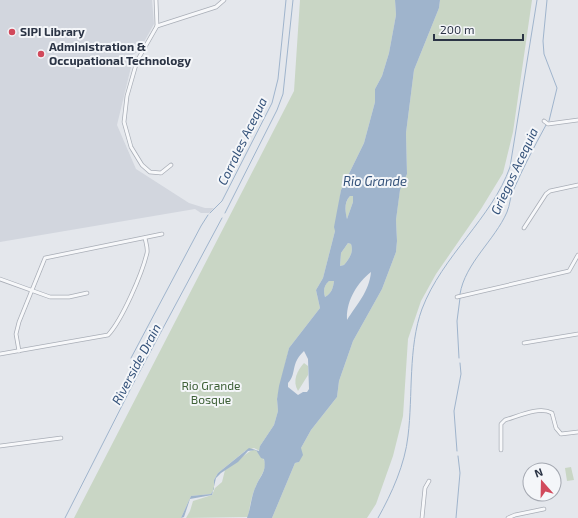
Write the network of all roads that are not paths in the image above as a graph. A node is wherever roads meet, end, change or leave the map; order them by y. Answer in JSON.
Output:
{"nodes":[{"id":1,"x":156,"y":0,"type":"edge"},
{"id":2,"x":224,"y":0,"type":"edge"},
{"id":3,"x":157,"y":26,"type":"junction"},
{"id":4,"x":578,"y":120,"type":"edge"},
{"id":5,"x":544,"y":121,"type":"dead end"},
{"id":6,"x":171,"y":165,"type":"dead end"},
{"id":7,"x":578,"y":185,"type":"edge"},
{"id":8,"x":524,"y":228,"type":"dead end"},
{"id":9,"x":162,"y":234,"type":"dead end"},
{"id":10,"x":145,"y":238,"type":"junction"},
{"id":11,"x":578,"y":255,"type":"edge"},
{"id":12,"x":0,"y":279,"type":"edge"},
{"id":13,"x":32,"y":290,"type":"junction"},
{"id":14,"x":86,"y":293,"type":"dead end"},
{"id":15,"x":458,"y":297,"type":"dead end"},
{"id":16,"x":578,"y":334,"type":"edge"},
{"id":17,"x":524,"y":343,"type":"dead end"},
{"id":18,"x":19,"y":351,"type":"junction"},
{"id":19,"x":0,"y":354,"type":"edge"},
{"id":20,"x":578,"y":432,"type":"edge"},
{"id":21,"x":61,"y":438,"type":"dead end"},
{"id":22,"x":0,"y":446,"type":"edge"},
{"id":23,"x":501,"y":450,"type":"dead end"},
{"id":24,"x":429,"y":481,"type":"dead end"},
{"id":25,"x":544,"y":509,"type":"dead end"},
{"id":26,"x":422,"y":518,"type":"edge"},
{"id":27,"x":508,"y":518,"type":"edge"}],
"edges":[{"from":1,"to":3,"type":"street"},
{"from":2,"to":3,"type":"street"},
{"from":3,"to":6,"type":"street"},
{"from":4,"to":5,"type":"street"},
{"from":7,"to":8,"type":"street"},
{"from":9,"to":10,"type":"street"},
{"from":10,"to":13,"type":"street"},
{"from":10,"to":18,"type":"street"},
{"from":11,"to":15,"type":"street"},
{"from":12,"to":13,"type":"street"},
{"from":13,"to":14,"type":"street"},
{"from":13,"to":18,"type":"street"},
{"from":16,"to":17,"type":"street"},
{"from":18,"to":19,"type":"street"},
{"from":20,"to":23,"type":"street"},
{"from":21,"to":22,"type":"street"},
{"from":24,"to":26,"type":"street"},
{"from":25,"to":27,"type":"street"}]}
